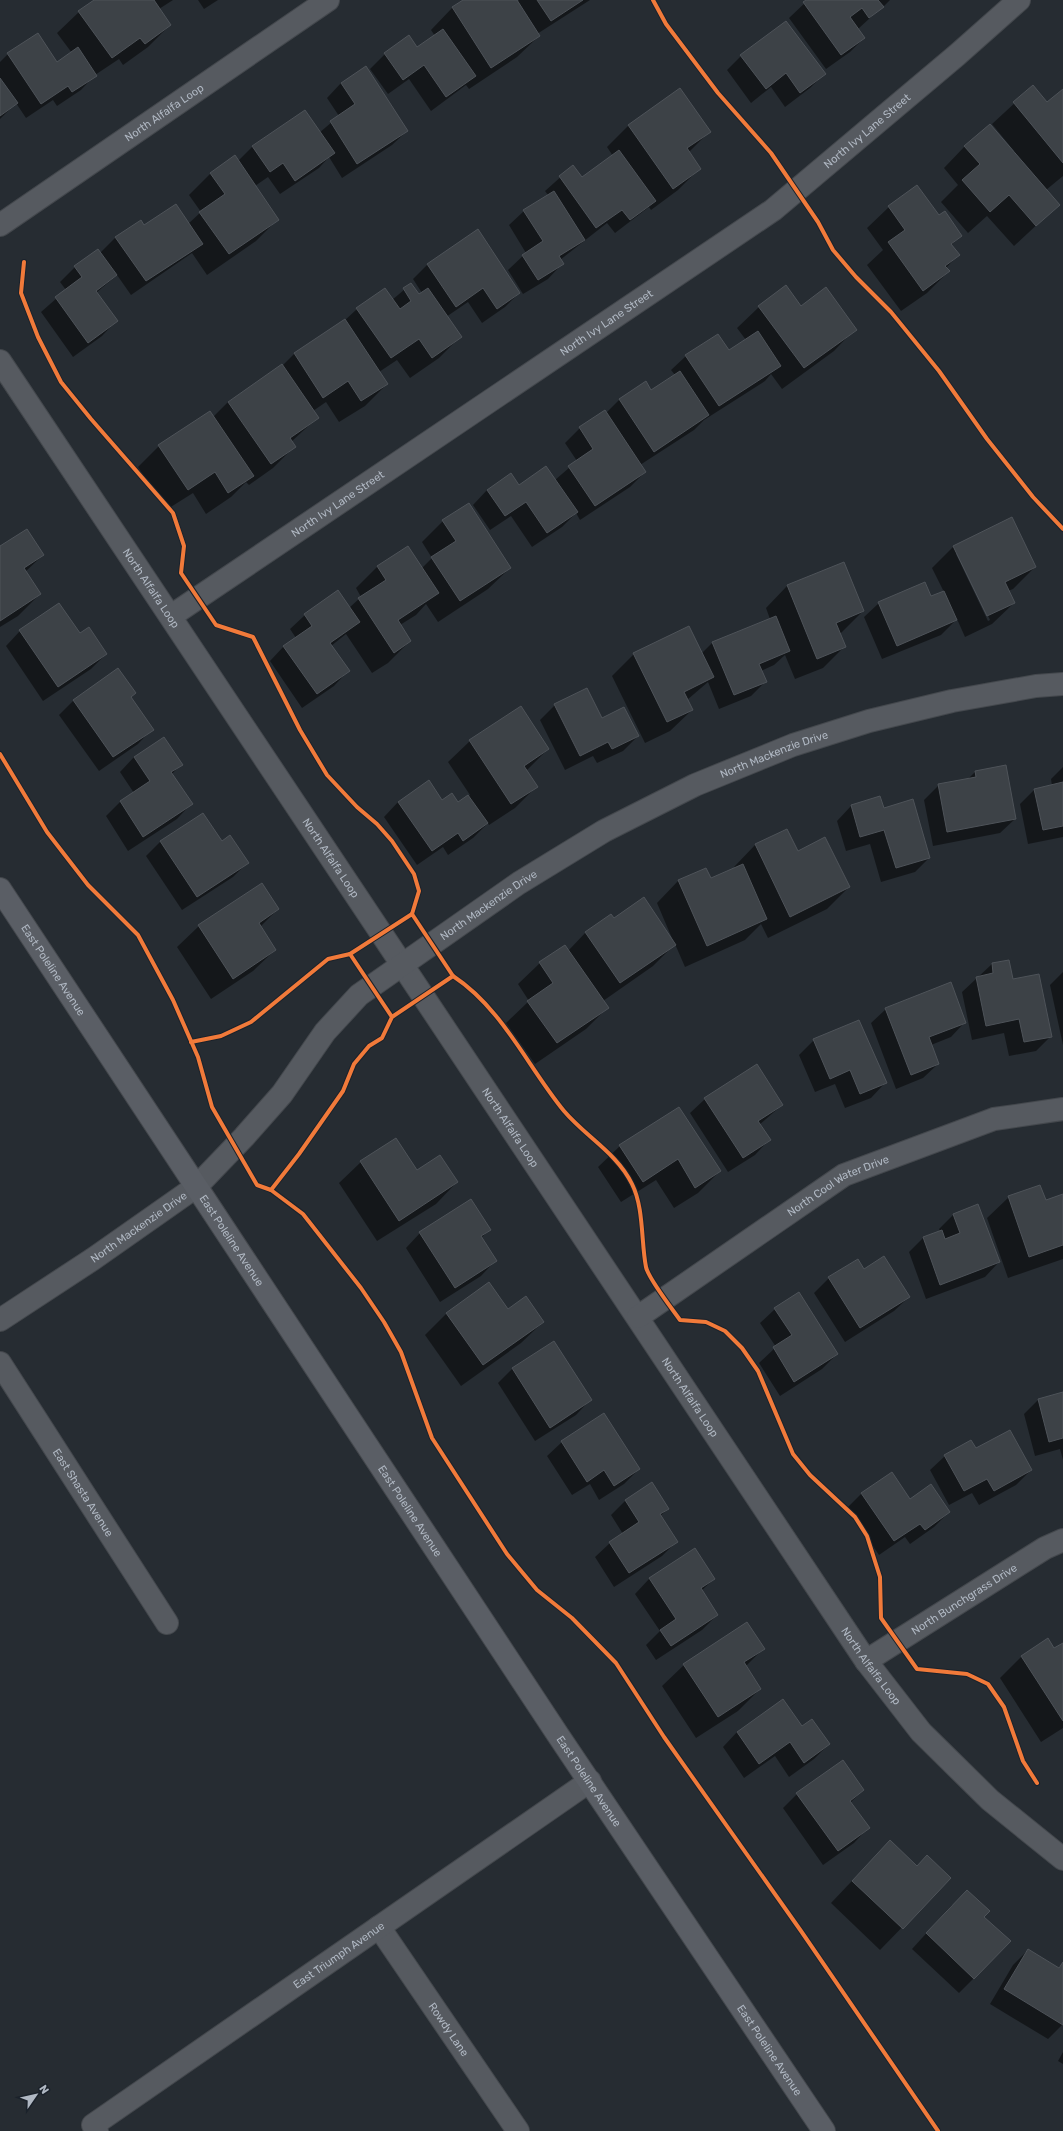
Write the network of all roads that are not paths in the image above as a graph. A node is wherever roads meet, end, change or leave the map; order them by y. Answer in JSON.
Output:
{"nodes":[{"id":1,"x":328,"y":0,"type":"edge"},
{"id":2,"x":1019,"y":0,"type":"edge"},
{"id":3,"x":0,"y":225,"type":"edge"},
{"id":4,"x":0,"y":361,"type":"edge"},
{"id":5,"x":171,"y":616,"type":"junction"},
{"id":6,"x":1063,"y":684,"type":"edge"},
{"id":7,"x":0,"y":889,"type":"edge"},
{"id":8,"x":402,"y":965,"type":"junction"},
{"id":9,"x":1063,"y":1109,"type":"edge"},
{"id":10,"x":197,"y":1186,"type":"junction"},
{"id":11,"x":638,"y":1317,"type":"junction"},
{"id":12,"x":0,"y":1320,"type":"edge"},
{"id":13,"x":0,"y":1363,"type":"edge"},
{"id":14,"x":1063,"y":1540,"type":"edge"},
{"id":15,"x":167,"y":1623,"type":"dead end"},
{"id":16,"x":866,"y":1661,"type":"junction"},
{"id":17,"x":590,"y":1782,"type":"junction"},
{"id":18,"x":1063,"y":1859,"type":"edge"},
{"id":19,"x":379,"y":1927,"type":"junction"},
{"id":20,"x":97,"y":2131,"type":"edge"},
{"id":21,"x":518,"y":2131,"type":"edge"},
{"id":22,"x":824,"y":2131,"type":"edge"}],
"edges":[{"from":1,"to":3,"type":"street","name":"North Alfalfa Loop"},
{"from":2,"to":5,"type":"street","name":"North Ivy Lane Street"},
{"from":4,"to":5,"type":"street","name":"North Alfalfa Loop"},
{"from":5,"to":8,"type":"street","name":"North Alfalfa Loop"},
{"from":6,"to":8,"type":"street","name":"North Mackenzie Drive"},
{"from":7,"to":10,"type":"main road","name":"East Poleline Avenue"},
{"from":8,"to":10,"type":"street","name":"North Mackenzie Drive"},
{"from":8,"to":11,"type":"street","name":"North Alfalfa Loop"},
{"from":9,"to":11,"type":"street","name":"North Cool Water Drive"},
{"from":10,"to":12,"type":"street","name":"North Mackenzie Drive"},
{"from":10,"to":17,"type":"main road","name":"East Poleline Avenue"},
{"from":11,"to":16,"type":"street","name":"North Alfalfa Loop"},
{"from":13,"to":15,"type":"street","name":"East Shasta Avenue"},
{"from":14,"to":16,"type":"street","name":"North Bunchgrass Drive"},
{"from":16,"to":18,"type":"street","name":"North Alfalfa Loop"},
{"from":17,"to":19,"type":"street","name":"East Triumph Avenue"},
{"from":17,"to":22,"type":"main road","name":"East Poleline Avenue"},
{"from":19,"to":20,"type":"street","name":"East Triumph Avenue"},
{"from":19,"to":21,"type":"street","name":"Rowdy Lane"}]}
